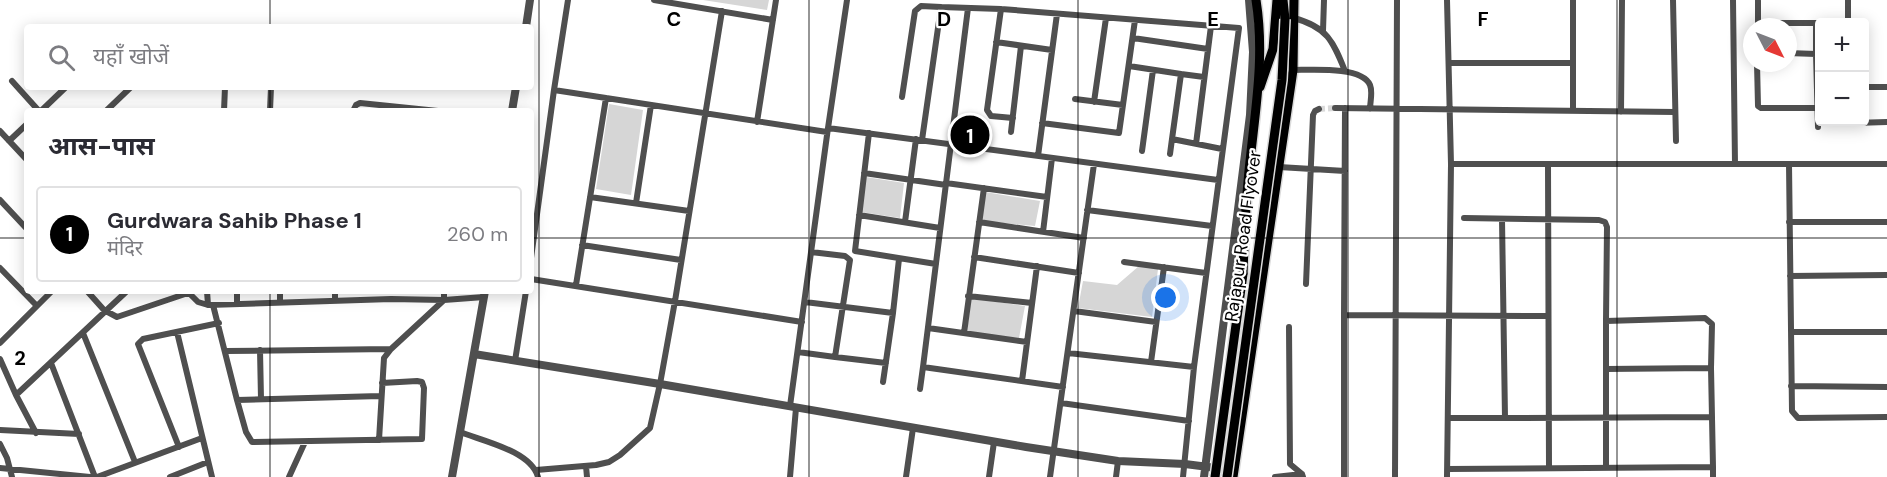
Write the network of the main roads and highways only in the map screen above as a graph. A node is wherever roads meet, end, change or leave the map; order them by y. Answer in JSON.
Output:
{"nodes":[{"id":1,"x":1256,"y":0,"type":"edge"},
{"id":2,"x":1277,"y":0,"type":"edge"},
{"id":3,"x":1283,"y":0,"type":"edge"},
{"id":4,"x":1294,"y":0,"type":"edge"},
{"id":5,"x":1258,"y":92,"type":"junction"},
{"id":6,"x":1231,"y":475,"type":"edge"},
{"id":7,"x":1215,"y":477,"type":"edge"}],
"edges":[{"from":1,"to":5,"type":"main road"},
{"from":2,"to":5,"type":"main road"},
{"from":3,"to":6,"type":"main road","name":"Rajapur Road Flyover","bridge":true},
{"from":4,"to":6,"type":"main road"},
{"from":5,"to":7,"type":"main road","name":"Rajapur Road Flyover","bridge":true}]}
